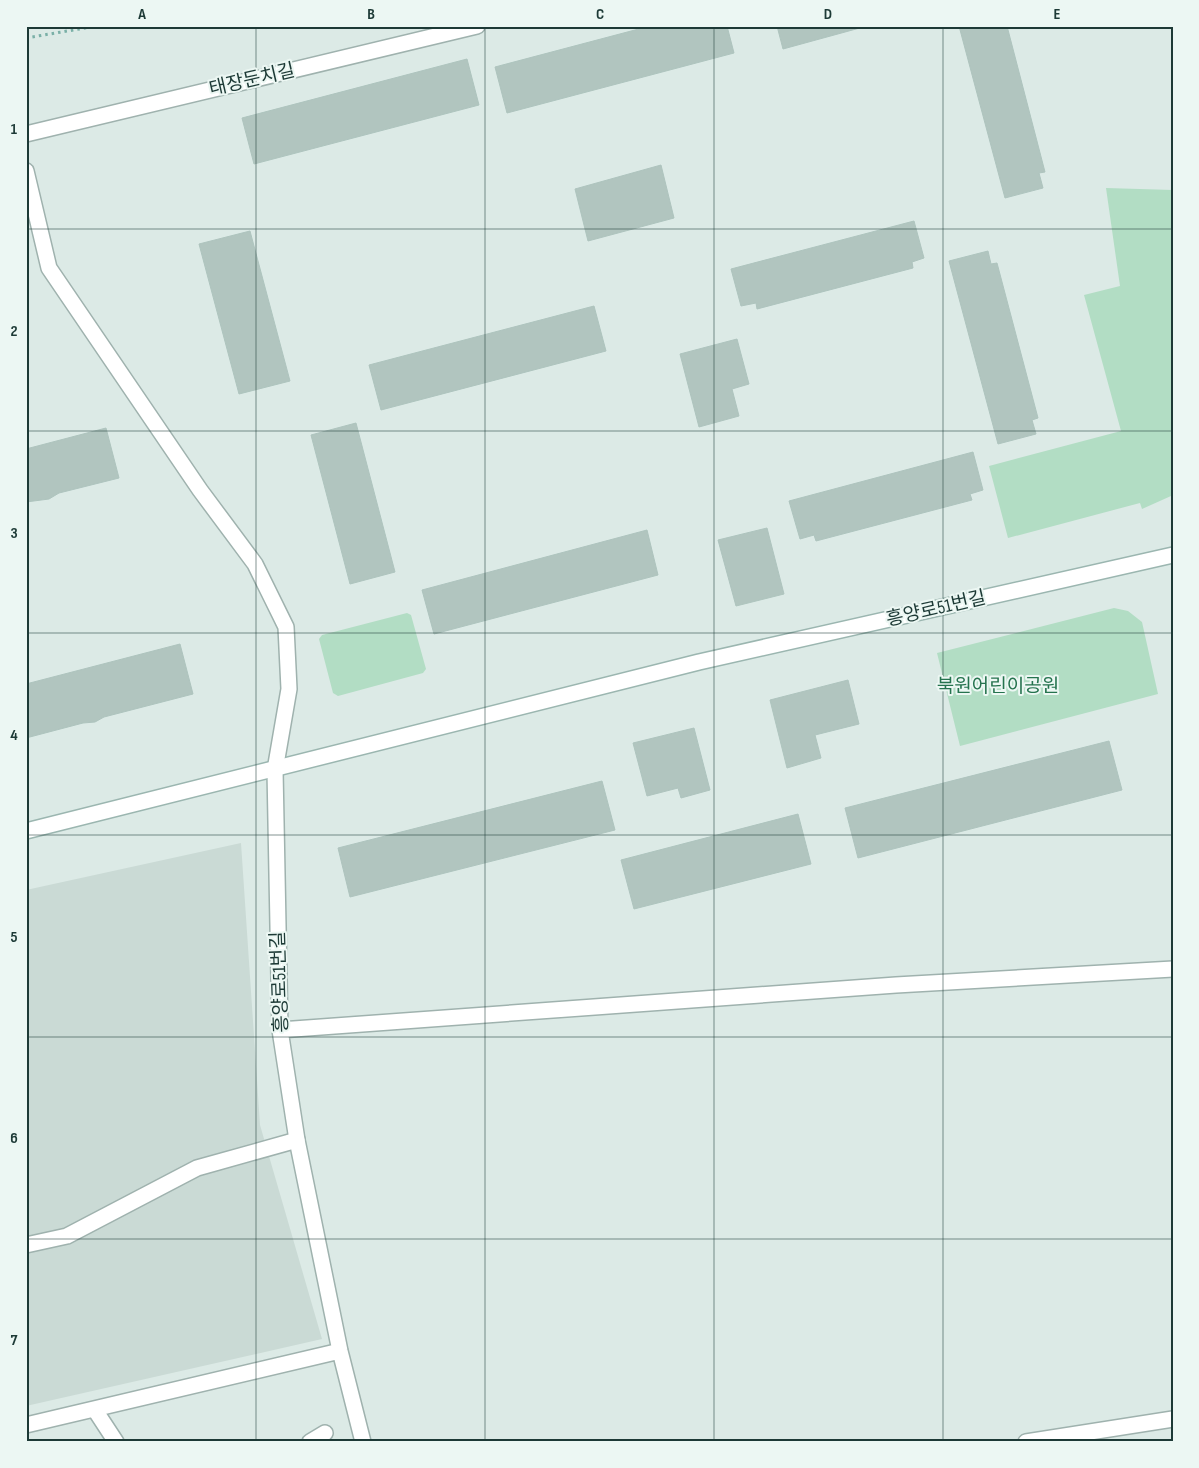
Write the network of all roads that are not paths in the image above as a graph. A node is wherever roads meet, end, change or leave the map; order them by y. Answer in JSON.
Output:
{"nodes":[{"id":1,"x":477,"y":26,"type":"edge"},
{"id":2,"x":26,"y":134,"type":"edge"},
{"id":3,"x":26,"y":171,"type":"edge"},
{"id":4,"x":1173,"y":555,"type":"edge"},
{"id":5,"x":275,"y":770,"type":"junction"},
{"id":6,"x":26,"y":831,"type":"edge"},
{"id":7,"x":1173,"y":969,"type":"edge"},
{"id":8,"x":280,"y":1030,"type":"junction"},
{"id":9,"x":297,"y":1140,"type":"junction"},
{"id":10,"x":26,"y":1245,"type":"edge"},
{"id":11,"x":340,"y":1352,"type":"junction"},
{"id":12,"x":95,"y":1410,"type":"junction"},
{"id":13,"x":1173,"y":1419,"type":"edge"},
{"id":14,"x":26,"y":1425,"type":"edge"},
{"id":15,"x":325,"y":1433,"type":"dead end"},
{"id":16,"x":116,"y":1442,"type":"edge"},
{"id":17,"x":310,"y":1442,"type":"edge"},
{"id":18,"x":362,"y":1442,"type":"edge"},
{"id":19,"x":1026,"y":1442,"type":"edge"}],
"edges":[{"from":1,"to":2,"type":"street","name":"태장둔치길"},
{"from":3,"to":5,"type":"street","name":"흥양로51번길"},
{"from":4,"to":5,"type":"street","name":"흥양로51번길"},
{"from":5,"to":6,"type":"street"},
{"from":5,"to":8,"type":"street","name":"흥양로51번길"},
{"from":7,"to":8,"type":"street"},
{"from":8,"to":9,"type":"street","name":"흥양로51번길"},
{"from":9,"to":10,"type":"street"},
{"from":9,"to":11,"type":"street","name":"흥양로51번길"},
{"from":11,"to":12,"type":"street"},
{"from":11,"to":18,"type":"street","name":"흥양로51번길"},
{"from":12,"to":14,"type":"street"},
{"from":12,"to":16,"type":"street"},
{"from":13,"to":19,"type":"street"},
{"from":15,"to":17,"type":"street"}]}
